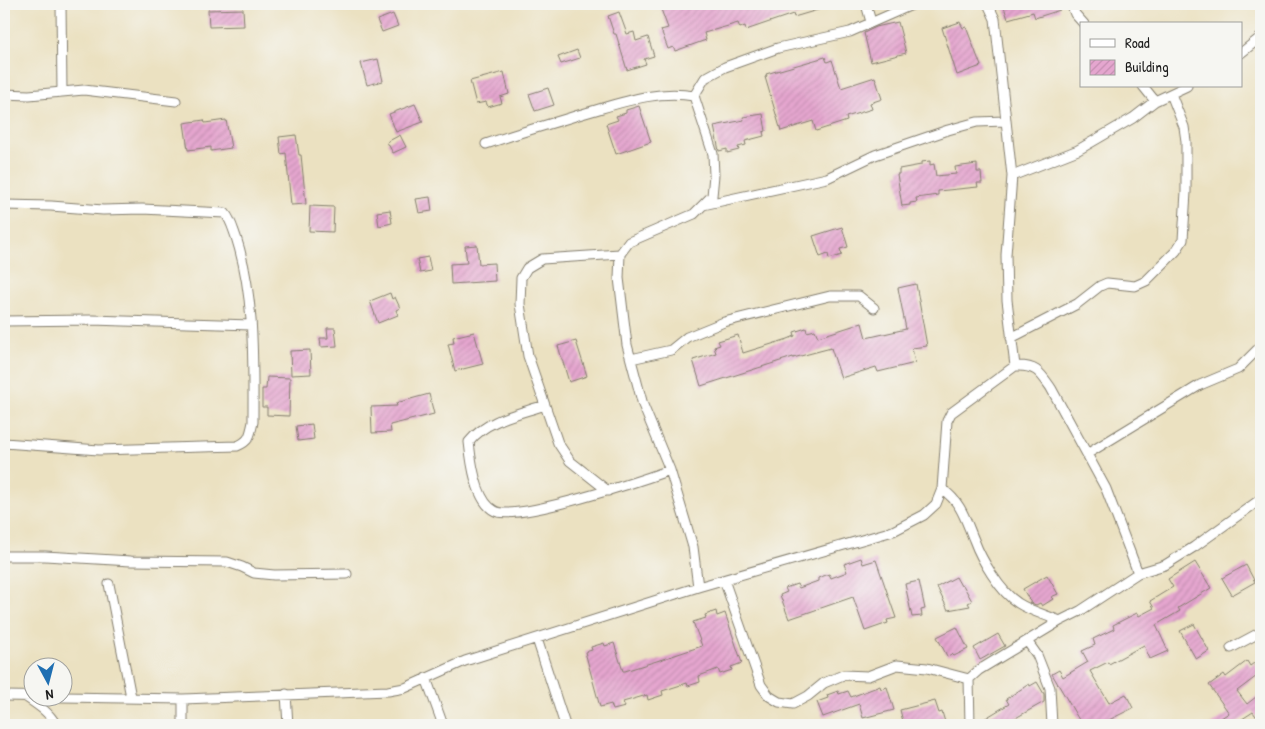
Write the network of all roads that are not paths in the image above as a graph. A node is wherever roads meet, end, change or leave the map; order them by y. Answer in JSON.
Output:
{"nodes":[{"id":1,"x":61,"y":4,"type":"edge"},
{"id":2,"x":866,"y":4,"type":"edge"},
{"id":3,"x":914,"y":4,"type":"edge"},
{"id":4,"x":988,"y":4,"type":"edge"},
{"id":5,"x":1071,"y":4,"type":"edge"},
{"id":6,"x":872,"y":22,"type":"junction"},
{"id":7,"x":1082,"y":22,"type":"edge"},
{"id":8,"x":1261,"y":37,"type":"edge"},
{"id":9,"x":1242,"y":52,"type":"edge"},
{"id":10,"x":1145,"y":88,"type":"edge"},
{"id":11,"x":1183,"y":88,"type":"edge"},
{"id":12,"x":62,"y":92,"type":"junction"},
{"id":13,"x":4,"y":94,"type":"edge"},
{"id":14,"x":1171,"y":94,"type":"junction"},
{"id":15,"x":694,"y":96,"type":"junction"},
{"id":16,"x":176,"y":101,"type":"dead end"},
{"id":17,"x":1155,"y":101,"type":"junction"},
{"id":18,"x":1005,"y":121,"type":"junction"},
{"id":19,"x":486,"y":144,"type":"dead end"},
{"id":20,"x":1012,"y":176,"type":"junction"},
{"id":21,"x":4,"y":205,"type":"edge"},
{"id":22,"x":703,"y":205,"type":"junction"},
{"id":23,"x":620,"y":254,"type":"junction"},
{"id":24,"x":874,"y":308,"type":"dead end"},
{"id":25,"x":4,"y":321,"type":"edge"},
{"id":26,"x":251,"y":325,"type":"junction"},
{"id":27,"x":1011,"y":338,"type":"junction"},
{"id":28,"x":1261,"y":346,"type":"edge"},
{"id":29,"x":631,"y":359,"type":"junction"},
{"id":30,"x":1016,"y":366,"type":"junction"},
{"id":31,"x":545,"y":405,"type":"junction"},
{"id":32,"x":4,"y":443,"type":"edge"},
{"id":33,"x":1087,"y":454,"type":"junction"},
{"id":34,"x":670,"y":470,"type":"junction"},
{"id":35,"x":942,"y":489,"type":"junction"},
{"id":36,"x":608,"y":491,"type":"junction"},
{"id":37,"x":1261,"y":499,"type":"edge"},
{"id":38,"x":4,"y":556,"type":"edge"},
{"id":39,"x":1138,"y":573,"type":"junction"},
{"id":40,"x":347,"y":574,"type":"dead end"},
{"id":41,"x":724,"y":580,"type":"junction"},
{"id":42,"x":109,"y":584,"type":"dead end"},
{"id":43,"x":698,"y":587,"type":"junction"},
{"id":44,"x":1060,"y":621,"type":"junction"},
{"id":45,"x":1261,"y":632,"type":"edge"},
{"id":46,"x":537,"y":639,"type":"junction"},
{"id":47,"x":1027,"y":641,"type":"junction"},
{"id":48,"x":1231,"y":648,"type":"dead end"},
{"id":49,"x":426,"y":678,"type":"junction"},
{"id":50,"x":969,"y":679,"type":"junction"},
{"id":51,"x":286,"y":694,"type":"junction"},
{"id":52,"x":4,"y":696,"type":"edge"},
{"id":53,"x":22,"y":697,"type":"edge"},
{"id":54,"x":72,"y":697,"type":"edge"},
{"id":55,"x":131,"y":697,"type":"junction"},
{"id":56,"x":183,"y":698,"type":"junction"},
{"id":57,"x":38,"y":706,"type":"edge"},
{"id":58,"x":56,"y":725,"type":"edge"},
{"id":59,"x":183,"y":725,"type":"edge"},
{"id":60,"x":288,"y":725,"type":"edge"},
{"id":61,"x":443,"y":725,"type":"edge"},
{"id":62,"x":565,"y":725,"type":"edge"},
{"id":63,"x":970,"y":725,"type":"edge"},
{"id":64,"x":1052,"y":725,"type":"edge"}],
"edges":[{"from":1,"to":12,"type":"street"},
{"from":2,"to":6,"type":"street"},
{"from":3,"to":6,"type":"street"},
{"from":4,"to":18,"type":"street"},
{"from":5,"to":7,"type":"street"},
{"from":6,"to":15,"type":"street"},
{"from":8,"to":9,"type":"street"},
{"from":10,"to":17,"type":"street"},
{"from":11,"to":14,"type":"street"},
{"from":12,"to":13,"type":"street"},
{"from":12,"to":16,"type":"street"},
{"from":14,"to":17,"type":"street"},
{"from":14,"to":27,"type":"street"},
{"from":15,"to":19,"type":"street"},
{"from":15,"to":22,"type":"street"},
{"from":17,"to":20,"type":"street"},
{"from":18,"to":20,"type":"street"},
{"from":18,"to":22,"type":"street"},
{"from":20,"to":27,"type":"street"},
{"from":21,"to":26,"type":"street"},
{"from":22,"to":23,"type":"street"},
{"from":23,"to":29,"type":"street"},
{"from":23,"to":31,"type":"street"},
{"from":24,"to":29,"type":"street"},
{"from":25,"to":26,"type":"street"},
{"from":26,"to":32,"type":"street"},
{"from":27,"to":30,"type":"street"},
{"from":28,"to":33,"type":"street"},
{"from":29,"to":34,"type":"street"},
{"from":30,"to":33,"type":"street"},
{"from":30,"to":35,"type":"street"},
{"from":31,"to":36,"type":"street"},
{"from":31,"to":36,"type":"street"},
{"from":33,"to":39,"type":"street"},
{"from":34,"to":36,"type":"street"},
{"from":34,"to":43,"type":"street"},
{"from":35,"to":41,"type":"street"},
{"from":35,"to":44,"type":"street"},
{"from":37,"to":39,"type":"street"},
{"from":38,"to":40,"type":"street"},
{"from":39,"to":44,"type":"street"},
{"from":41,"to":43,"type":"street"},
{"from":41,"to":50,"type":"street"},
{"from":42,"to":55,"type":"street"},
{"from":43,"to":46,"type":"street"},
{"from":44,"to":47,"type":"street"},
{"from":45,"to":48,"type":"street"},
{"from":46,"to":49,"type":"street"},
{"from":46,"to":62,"type":"street"},
{"from":47,"to":50,"type":"street"},
{"from":47,"to":64,"type":"street"},
{"from":49,"to":51,"type":"street"},
{"from":49,"to":61,"type":"street"},
{"from":50,"to":63,"type":"street"},
{"from":51,"to":56,"type":"street"},
{"from":51,"to":60,"type":"street"},
{"from":52,"to":53,"type":"street"},
{"from":54,"to":55,"type":"street"},
{"from":55,"to":56,"type":"street"},
{"from":56,"to":59,"type":"street"},
{"from":57,"to":58,"type":"street"}]}
